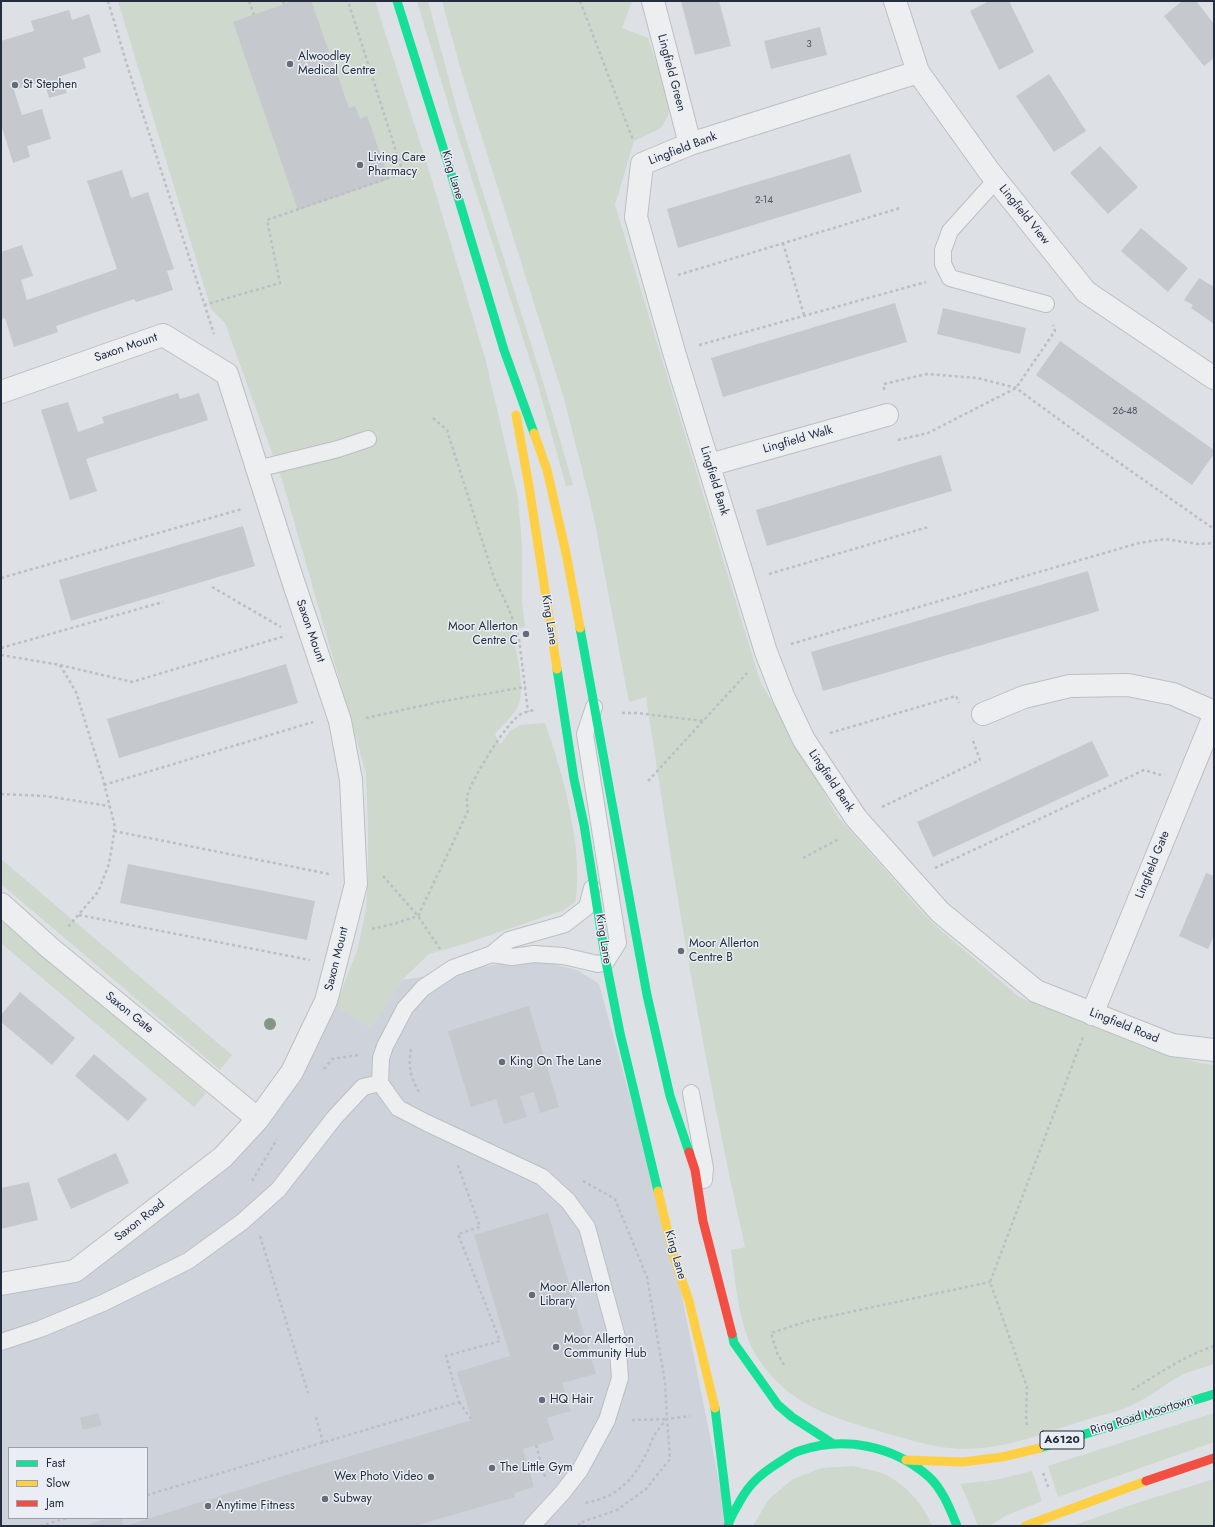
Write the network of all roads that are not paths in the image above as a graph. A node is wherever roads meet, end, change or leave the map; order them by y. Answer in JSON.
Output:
{"nodes":[{"id":1,"x":397,"y":1,"type":"edge"},
{"id":2,"x":653,"y":1,"type":"edge"},
{"id":3,"x":895,"y":1,"type":"edge"},
{"id":4,"x":918,"y":72,"type":"junction"},
{"id":5,"x":690,"y":144,"type":"junction"},
{"id":6,"x":996,"y":180,"type":"junction"},
{"id":7,"x":1046,"y":304,"type":"road end"},
{"id":8,"x":504,"y":350,"type":"junction"},
{"id":9,"x":1214,"y":378,"type":"edge"},
{"id":10,"x":1,"y":392,"type":"edge"},
{"id":11,"x":887,"y":415,"type":"road end"},
{"id":12,"x":368,"y":439,"type":"dead end"},
{"id":13,"x":709,"y":465,"type":"junction"},
{"id":14,"x":257,"y":468,"type":"junction"},
{"id":15,"x":594,"y":706,"type":"junction"},
{"id":16,"x":1214,"y":712,"type":"edge"},
{"id":17,"x":1214,"y":716,"type":"edge"},
{"id":18,"x":974,"y":717,"type":"road end"},
{"id":19,"x":594,"y":882,"type":"junction"},
{"id":20,"x":1,"y":904,"type":"edge"},
{"id":21,"x":492,"y":954,"type":"junction"},
{"id":22,"x":606,"y":962,"type":"junction"},
{"id":23,"x":1036,"y":991,"type":"joint"},
{"id":24,"x":1092,"y":1014,"type":"junction"},
{"id":25,"x":1214,"y":1050,"type":"edge"},
{"id":26,"x":380,"y":1082,"type":"junction"},
{"id":27,"x":691,"y":1093,"type":"dead end"},
{"id":28,"x":258,"y":1119,"type":"junction"},
{"id":29,"x":703,"y":1221,"type":"junction"},
{"id":30,"x":1,"y":1284,"type":"edge"},
{"id":31,"x":1,"y":1342,"type":"edge"},
{"id":32,"x":1214,"y":1394,"type":"edge"},
{"id":33,"x":832,"y":1443,"type":"junction"},
{"id":34,"x":1214,"y":1458,"type":"edge"},
{"id":35,"x":906,"y":1460,"type":"junction"},
{"id":36,"x":728,"y":1524,"type":"edge"},
{"id":37,"x":532,"y":1526,"type":"edge"},
{"id":38,"x":956,"y":1526,"type":"edge"},
{"id":39,"x":1025,"y":1526,"type":"edge"}],
"edges":[{"from":1,"to":8,"type":"main road","name":"King Lane"},
{"from":2,"to":5,"type":"street","name":"Lingfield Green"},
{"from":3,"to":4,"type":"street","name":"Lingfield View"},
{"from":4,"to":5,"type":"street","name":"Lingfield Bank"},
{"from":4,"to":6,"type":"street","name":"Lingfield View"},
{"from":5,"to":13,"type":"street","name":"Lingfield Bank"},
{"from":6,"to":7,"type":"lane"},
{"from":6,"to":9,"type":"street","name":"Lingfield View"},
{"from":8,"to":15,"type":"main road","name":"King Lane"},
{"from":8,"to":19,"type":"main road","name":"King Lane"},
{"from":10,"to":14,"type":"street","name":"Saxon Mount"},
{"from":11,"to":13,"type":"street","name":"Lingfield Walk"},
{"from":12,"to":14,"type":"lane"},
{"from":13,"to":23,"type":"street","name":"Lingfield Bank"},
{"from":14,"to":28,"type":"street","name":"Saxon Mount"},
{"from":15,"to":22,"type":"lane"},
{"from":15,"to":29,"type":"main road","name":"King Lane"},
{"from":16,"to":18,"type":"street"},
{"from":17,"to":24,"type":"street","name":"Lingfield Gate"},
{"from":19,"to":21,"type":"lane"},
{"from":19,"to":22,"type":"main road","name":"King Lane"},
{"from":20,"to":28,"type":"street","name":"Saxon Gate"},
{"from":21,"to":22,"type":"lane"},
{"from":21,"to":26,"type":"lane"},
{"from":22,"to":36,"type":"main road","name":"King Lane"},
{"from":23,"to":24,"type":"street","name":"Lingfield Road"},
{"from":24,"to":25,"type":"street","name":"Lingfield Road"},
{"from":26,"to":31,"type":"lane"},
{"from":26,"to":37,"type":"lane"},
{"from":27,"to":29,"type":"lane"},
{"from":28,"to":30,"type":"street","name":"Saxon Road"},
{"from":29,"to":33,"type":"main road","name":"King Lane"},
{"from":32,"to":35,"type":"main road","name":"Ring Road Moortown","number":"A6120"},
{"from":33,"to":35,"type":"main road","number":"A6120"},
{"from":33,"to":36,"type":"main road","number":"A6120"},
{"from":34,"to":39,"type":"main road"},
{"from":35,"to":38,"type":"main road","number":"A6120"}]}
